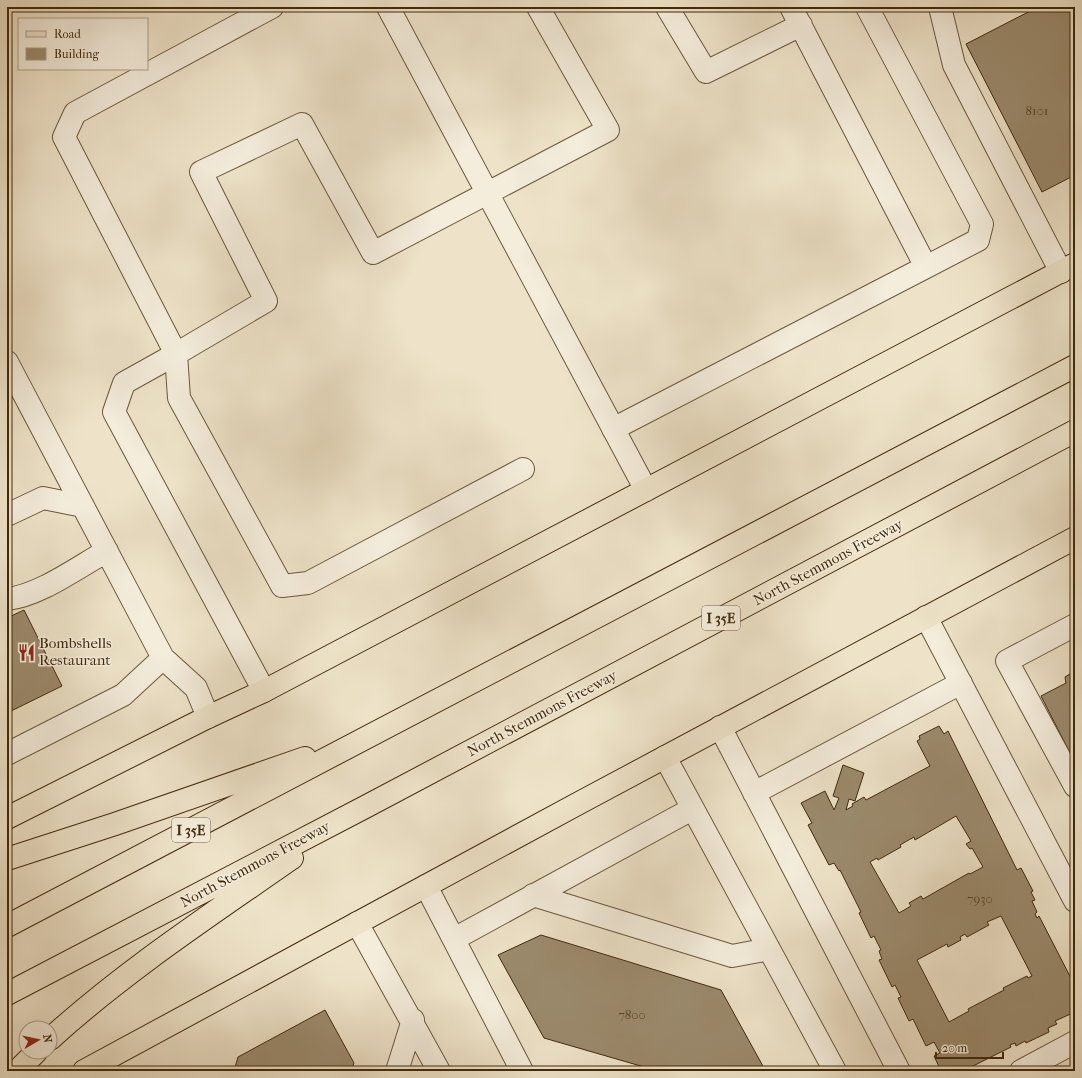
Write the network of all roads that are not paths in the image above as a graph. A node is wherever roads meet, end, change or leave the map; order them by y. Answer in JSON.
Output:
{"nodes":[{"id":1,"x":272,"y":7,"type":"edge"},
{"id":2,"x":388,"y":7,"type":"edge"},
{"id":3,"x":538,"y":7,"type":"edge"},
{"id":4,"x":667,"y":7,"type":"edge"},
{"id":5,"x":867,"y":7,"type":"edge"},
{"id":6,"x":940,"y":7,"type":"edge"},
{"id":7,"x":796,"y":16,"type":"edge"},
{"id":8,"x":487,"y":193,"type":"junction"},
{"id":9,"x":926,"y":267,"type":"junction"},
{"id":10,"x":1068,"y":268,"type":"edge"},
{"id":11,"x":176,"y":354,"type":"junction"},
{"id":12,"x":7,"y":362,"type":"edge"},
{"id":13,"x":1075,"y":366,"type":"edge"},
{"id":14,"x":614,"y":429,"type":"junction"},
{"id":15,"x":1075,"y":431,"type":"edge"},
{"id":16,"x":523,"y":469,"type":"dead end"},
{"id":17,"x":646,"y":490,"type":"junction"},
{"id":18,"x":83,"y":506,"type":"junction"},
{"id":19,"x":7,"y":515,"type":"edge"},
{"id":20,"x":1075,"y":538,"type":"edge"},
{"id":21,"x":107,"y":551,"type":"junction"},
{"id":22,"x":7,"y":599,"type":"edge"},
{"id":23,"x":926,"y":617,"type":"junction"},
{"id":24,"x":1075,"y":625,"type":"edge"},
{"id":25,"x":163,"y":658,"type":"junction"},
{"id":26,"x":961,"y":683,"type":"junction"},
{"id":27,"x":264,"y":691,"type":"junction"},
{"id":28,"x":208,"y":717,"type":"junction"},
{"id":29,"x":720,"y":728,"type":"junction"},
{"id":30,"x":376,"y":733,"type":"junction"},
{"id":31,"x":7,"y":754,"type":"edge"},
{"id":32,"x":665,"y":757,"type":"junction"},
{"id":33,"x":1075,"y":786,"type":"edge"},
{"id":34,"x":754,"y":793,"type":"junction"},
{"id":35,"x":367,"y":806,"type":"junction"},
{"id":36,"x":692,"y":808,"type":"junction"},
{"id":37,"x":7,"y":818,"type":"edge"},
{"id":38,"x":7,"y":859,"type":"edge"},
{"id":39,"x":426,"y":886,"type":"junction"},
{"id":40,"x":533,"y":895,"type":"junction"},
{"id":41,"x":1075,"y":901,"type":"edge"},
{"id":42,"x":357,"y":923,"type":"junction"},
{"id":43,"x":7,"y":926,"type":"edge"},
{"id":44,"x":454,"y":939,"type":"junction"},
{"id":45,"x":769,"y":949,"type":"junction"},
{"id":46,"x":7,"y":994,"type":"edge"},
{"id":47,"x":413,"y":1020,"type":"junction"},
{"id":48,"x":58,"y":1032,"type":"edge"},
{"id":49,"x":1075,"y":1042,"type":"edge"},
{"id":50,"x":28,"y":1060,"type":"edge"},
{"id":51,"x":95,"y":1068,"type":"edge"},
{"id":52,"x":17,"y":1071,"type":"edge"},
{"id":53,"x":397,"y":1071,"type":"edge"},
{"id":54,"x":439,"y":1071,"type":"edge"},
{"id":55,"x":522,"y":1071,"type":"edge"},
{"id":56,"x":835,"y":1071,"type":"edge"},
{"id":57,"x":899,"y":1071,"type":"edge"},
{"id":58,"x":1021,"y":1071,"type":"edge"}],
"edges":[{"from":1,"to":11,"type":"lane"},
{"from":2,"to":8,"type":"lane"},
{"from":3,"to":8,"type":"lane"},
{"from":4,"to":7,"type":"lane"},
{"from":5,"to":9,"type":"lane"},
{"from":6,"to":10,"type":"lane"},
{"from":7,"to":9,"type":"lane"},
{"from":8,"to":11,"type":"lane"},
{"from":8,"to":14,"type":"lane"},
{"from":9,"to":14,"type":"lane"},
{"from":10,"to":17,"type":"main road"},
{"from":11,"to":16,"type":"lane"},
{"from":11,"to":27,"type":"lane"},
{"from":12,"to":18,"type":"lane"},
{"from":13,"to":30,"type":"main road","number":"I 35E"},
{"from":14,"to":17,"type":"lane"},
{"from":15,"to":35,"type":"main road","name":"North Stemmons Freeway","number":"I 35E"},
{"from":17,"to":27,"type":"main road"},
{"from":18,"to":19,"type":"lane"},
{"from":18,"to":21,"type":"lane"},
{"from":20,"to":23,"type":"main road"},
{"from":21,"to":22,"type":"lane"},
{"from":21,"to":25,"type":"lane"},
{"from":23,"to":26,"type":"lane"},
{"from":23,"to":29,"type":"main road"},
{"from":24,"to":33,"type":"lane"},
{"from":25,"to":28,"type":"lane"},
{"from":25,"to":31,"type":"lane"},
{"from":26,"to":34,"type":"lane"},
{"from":26,"to":41,"type":"lane"},
{"from":27,"to":28,"type":"main road"},
{"from":28,"to":37,"type":"main road"},
{"from":29,"to":32,"type":"main road"},
{"from":29,"to":34,"type":"lane"},
{"from":30,"to":38,"type":"main road"},
{"from":30,"to":43,"type":"main road","number":"I 35E"},
{"from":32,"to":36,"type":"lane"},
{"from":32,"to":39,"type":"main road"},
{"from":34,"to":57,"type":"lane"},
{"from":35,"to":46,"type":"main road","name":"North Stemmons Freeway","number":"I 35E"},
{"from":35,"to":48,"type":"main road"},
{"from":36,"to":40,"type":"lane"},
{"from":36,"to":45,"type":"lane"},
{"from":39,"to":42,"type":"main road"},
{"from":39,"to":44,"type":"lane"},
{"from":40,"to":44,"type":"lane"},
{"from":40,"to":45,"type":"lane"},
{"from":42,"to":47,"type":"lane"},
{"from":42,"to":51,"type":"main road"},
{"from":44,"to":55,"type":"lane"},
{"from":45,"to":56,"type":"lane"},
{"from":47,"to":53,"type":"lane"},
{"from":47,"to":54,"type":"lane"},
{"from":49,"to":58,"type":"lane"},
{"from":50,"to":52,"type":"main road"}]}
